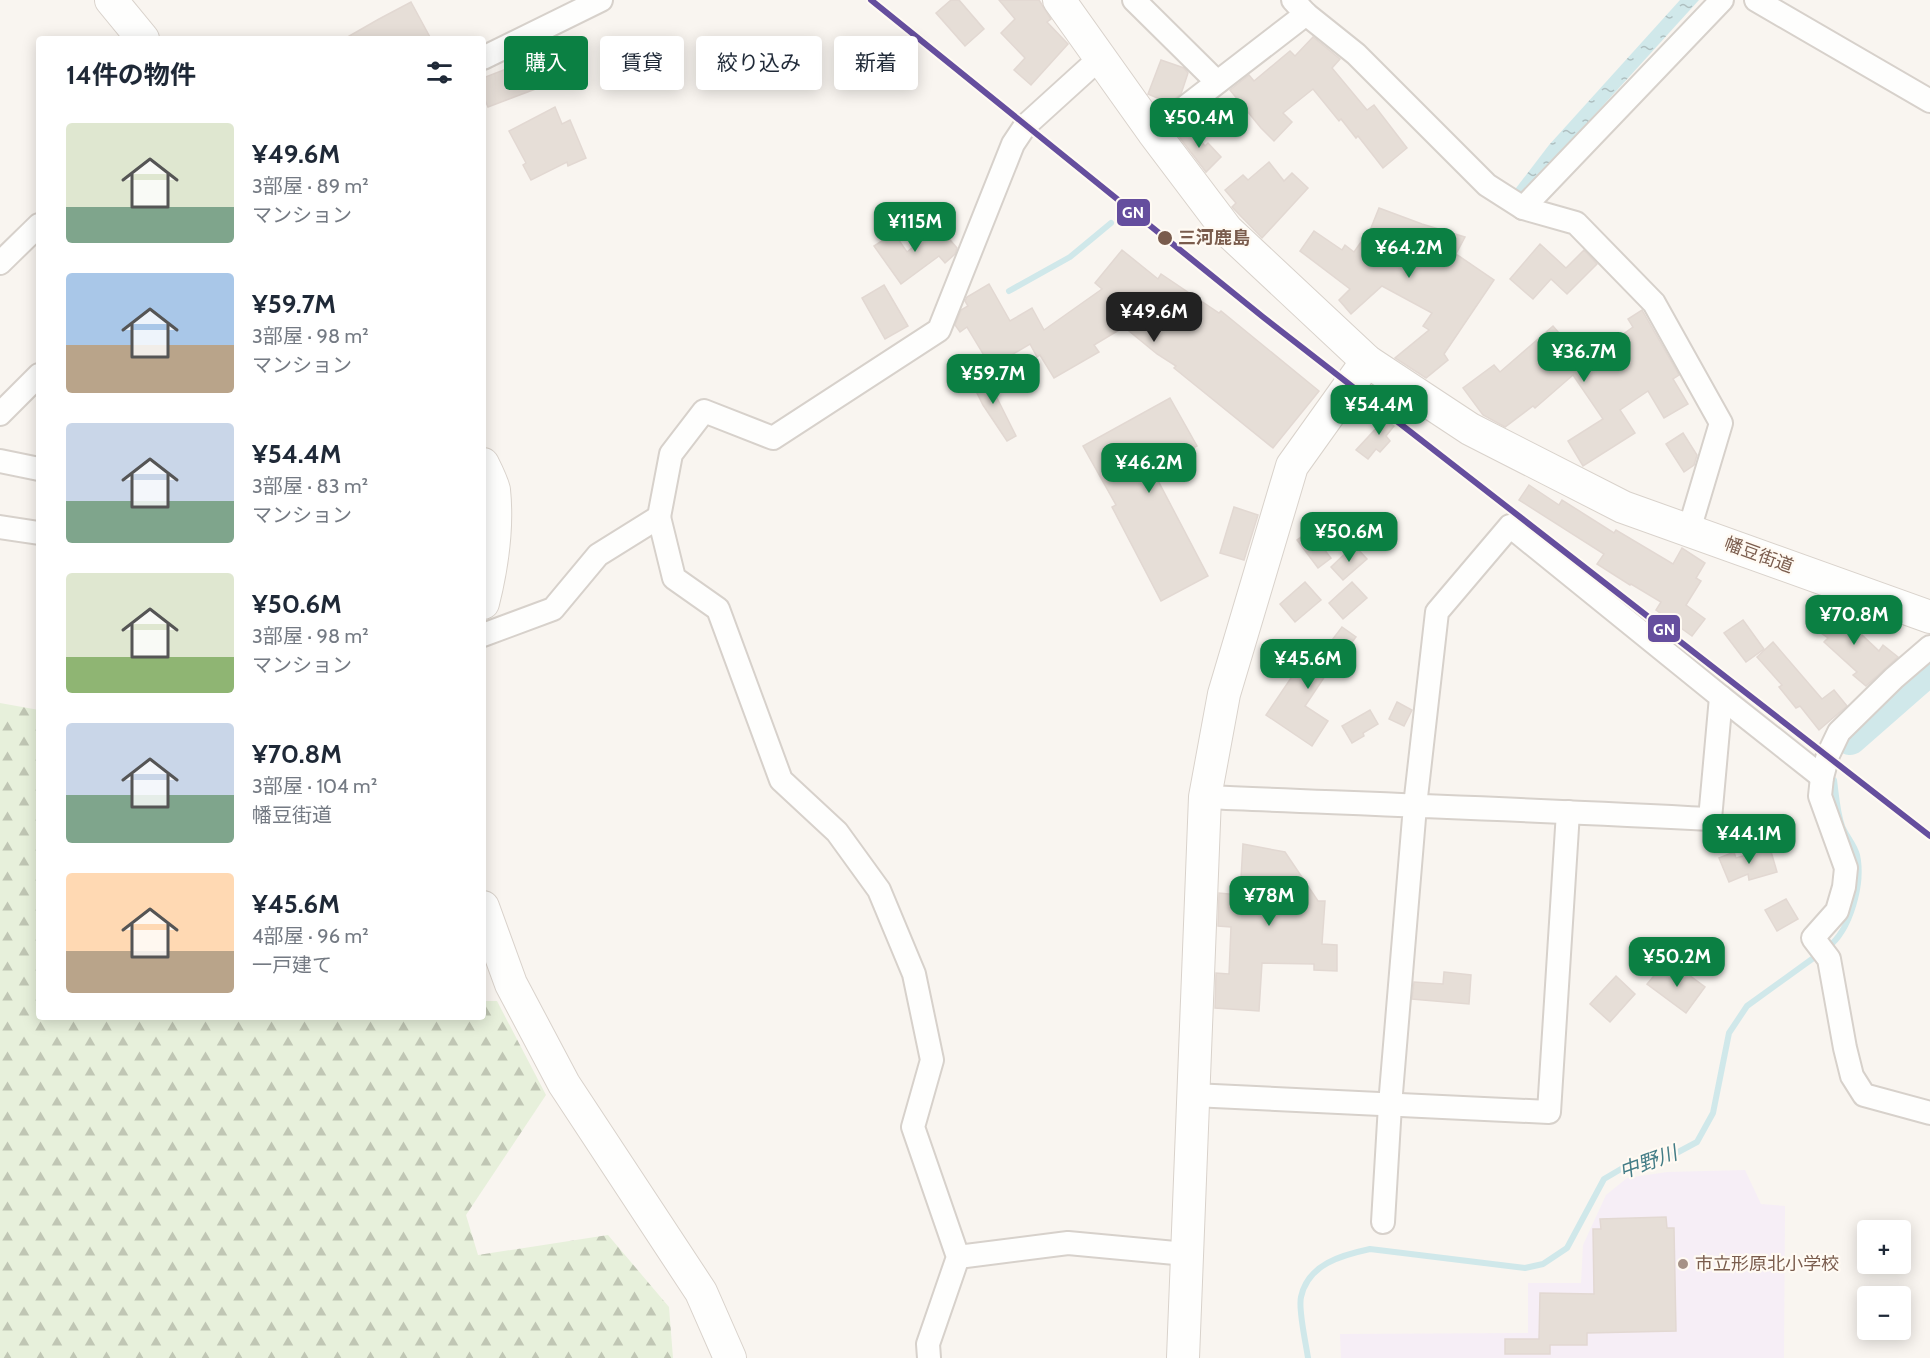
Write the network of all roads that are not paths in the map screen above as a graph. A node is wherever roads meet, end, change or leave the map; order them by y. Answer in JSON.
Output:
{"nodes":[{"id":1,"x":111,"y":0,"type":"edge"},
{"id":2,"x":601,"y":0,"type":"edge"},
{"id":3,"x":1059,"y":0,"type":"edge"},
{"id":4,"x":1134,"y":0,"type":"edge"},
{"id":5,"x":1722,"y":0,"type":"edge"},
{"id":6,"x":1756,"y":0,"type":"edge"},
{"id":7,"x":1299,"y":7,"type":"edge"},
{"id":8,"x":141,"y":36,"type":"edge"},
{"id":9,"x":486,"y":57,"type":"edge"},
{"id":10,"x":1101,"y":57,"type":"junction"},
{"id":11,"x":1217,"y":82,"type":"junction"},
{"id":12,"x":1930,"y":101,"type":"edge"},
{"id":13,"x":1153,"y":132,"type":"junction"},
{"id":14,"x":1523,"y":208,"type":"junction"},
{"id":15,"x":36,"y":228,"type":"edge"},
{"id":16,"x":0,"y":263,"type":"edge"},
{"id":17,"x":1367,"y":361,"type":"junction"},
{"id":18,"x":36,"y":378,"type":"edge"},
{"id":19,"x":0,"y":414,"type":"edge"},
{"id":20,"x":0,"y":461,"type":"edge"},
{"id":21,"x":36,"y":469,"type":"edge"},
{"id":22,"x":486,"y":471,"type":"edge"},
{"id":23,"x":659,"y":517,"type":"junction"},
{"id":24,"x":0,"y":526,"type":"edge"},
{"id":25,"x":1689,"y":530,"type":"junction"},
{"id":26,"x":36,"y":532,"type":"edge"},
{"id":27,"x":486,"y":591,"type":"edge"},
{"id":28,"x":1930,"y":617,"type":"edge"},
{"id":29,"x":486,"y":635,"type":"edge"},
{"id":30,"x":1930,"y":647,"type":"edge"},
{"id":31,"x":1721,"y":697,"type":"junction"},
{"id":32,"x":1822,"y":777,"type":"junction"},
{"id":33,"x":1205,"y":797,"type":"junction"},
{"id":34,"x":1415,"y":806,"type":"junction"},
{"id":35,"x":1568,"y":812,"type":"junction"},
{"id":36,"x":486,"y":915,"type":"edge"},
{"id":37,"x":1192,"y":1095,"type":"junction"},
{"id":38,"x":1390,"y":1105,"type":"junction"},
{"id":39,"x":1930,"y":1113,"type":"edge"},
{"id":40,"x":1383,"y":1222,"type":"dead end"},
{"id":41,"x":1186,"y":1254,"type":"junction"},
{"id":42,"x":958,"y":1257,"type":"junction"},
{"id":43,"x":730,"y":1358,"type":"edge"},
{"id":44,"x":929,"y":1358,"type":"edge"},
{"id":45,"x":1183,"y":1358,"type":"edge"}],
"edges":[{"from":1,"to":8,"type":"street"},
{"from":2,"to":9,"type":"street"},
{"from":3,"to":10,"type":"street","name":"幡豆街道"},
{"from":4,"to":11,"type":"street"},
{"from":5,"to":14,"type":"street"},
{"from":6,"to":12,"type":"street"},
{"from":7,"to":11,"type":"street"},
{"from":7,"to":14,"type":"street"},
{"from":10,"to":13,"type":"street","name":"幡豆街道"},
{"from":10,"to":23,"type":"street"},
{"from":11,"to":13,"type":"street"},
{"from":13,"to":17,"type":"street","name":"幡豆街道"},
{"from":14,"to":25,"type":"street"},
{"from":15,"to":16,"type":"street"},
{"from":17,"to":25,"type":"street","name":"幡豆街道"},
{"from":17,"to":33,"type":"street"},
{"from":18,"to":19,"type":"street"},
{"from":20,"to":21,"type":"street"},
{"from":22,"to":27,"type":"street"},
{"from":23,"to":29,"type":"street"},
{"from":23,"to":42,"type":"street"},
{"from":24,"to":26,"type":"street"},
{"from":25,"to":28,"type":"street","name":"幡豆街道"},
{"from":30,"to":32,"type":"street"},
{"from":31,"to":32,"type":"street"},
{"from":31,"to":34,"type":"street"},
{"from":31,"to":35,"type":"street"},
{"from":32,"to":39,"type":"street"},
{"from":33,"to":34,"type":"street"},
{"from":33,"to":37,"type":"street"},
{"from":34,"to":35,"type":"street"},
{"from":34,"to":38,"type":"street"},
{"from":35,"to":38,"type":"street"},
{"from":36,"to":43,"type":"street"},
{"from":37,"to":38,"type":"street"},
{"from":37,"to":41,"type":"street"},
{"from":38,"to":40,"type":"street"},
{"from":41,"to":42,"type":"street"},
{"from":41,"to":45,"type":"street"},
{"from":42,"to":44,"type":"street"}]}
